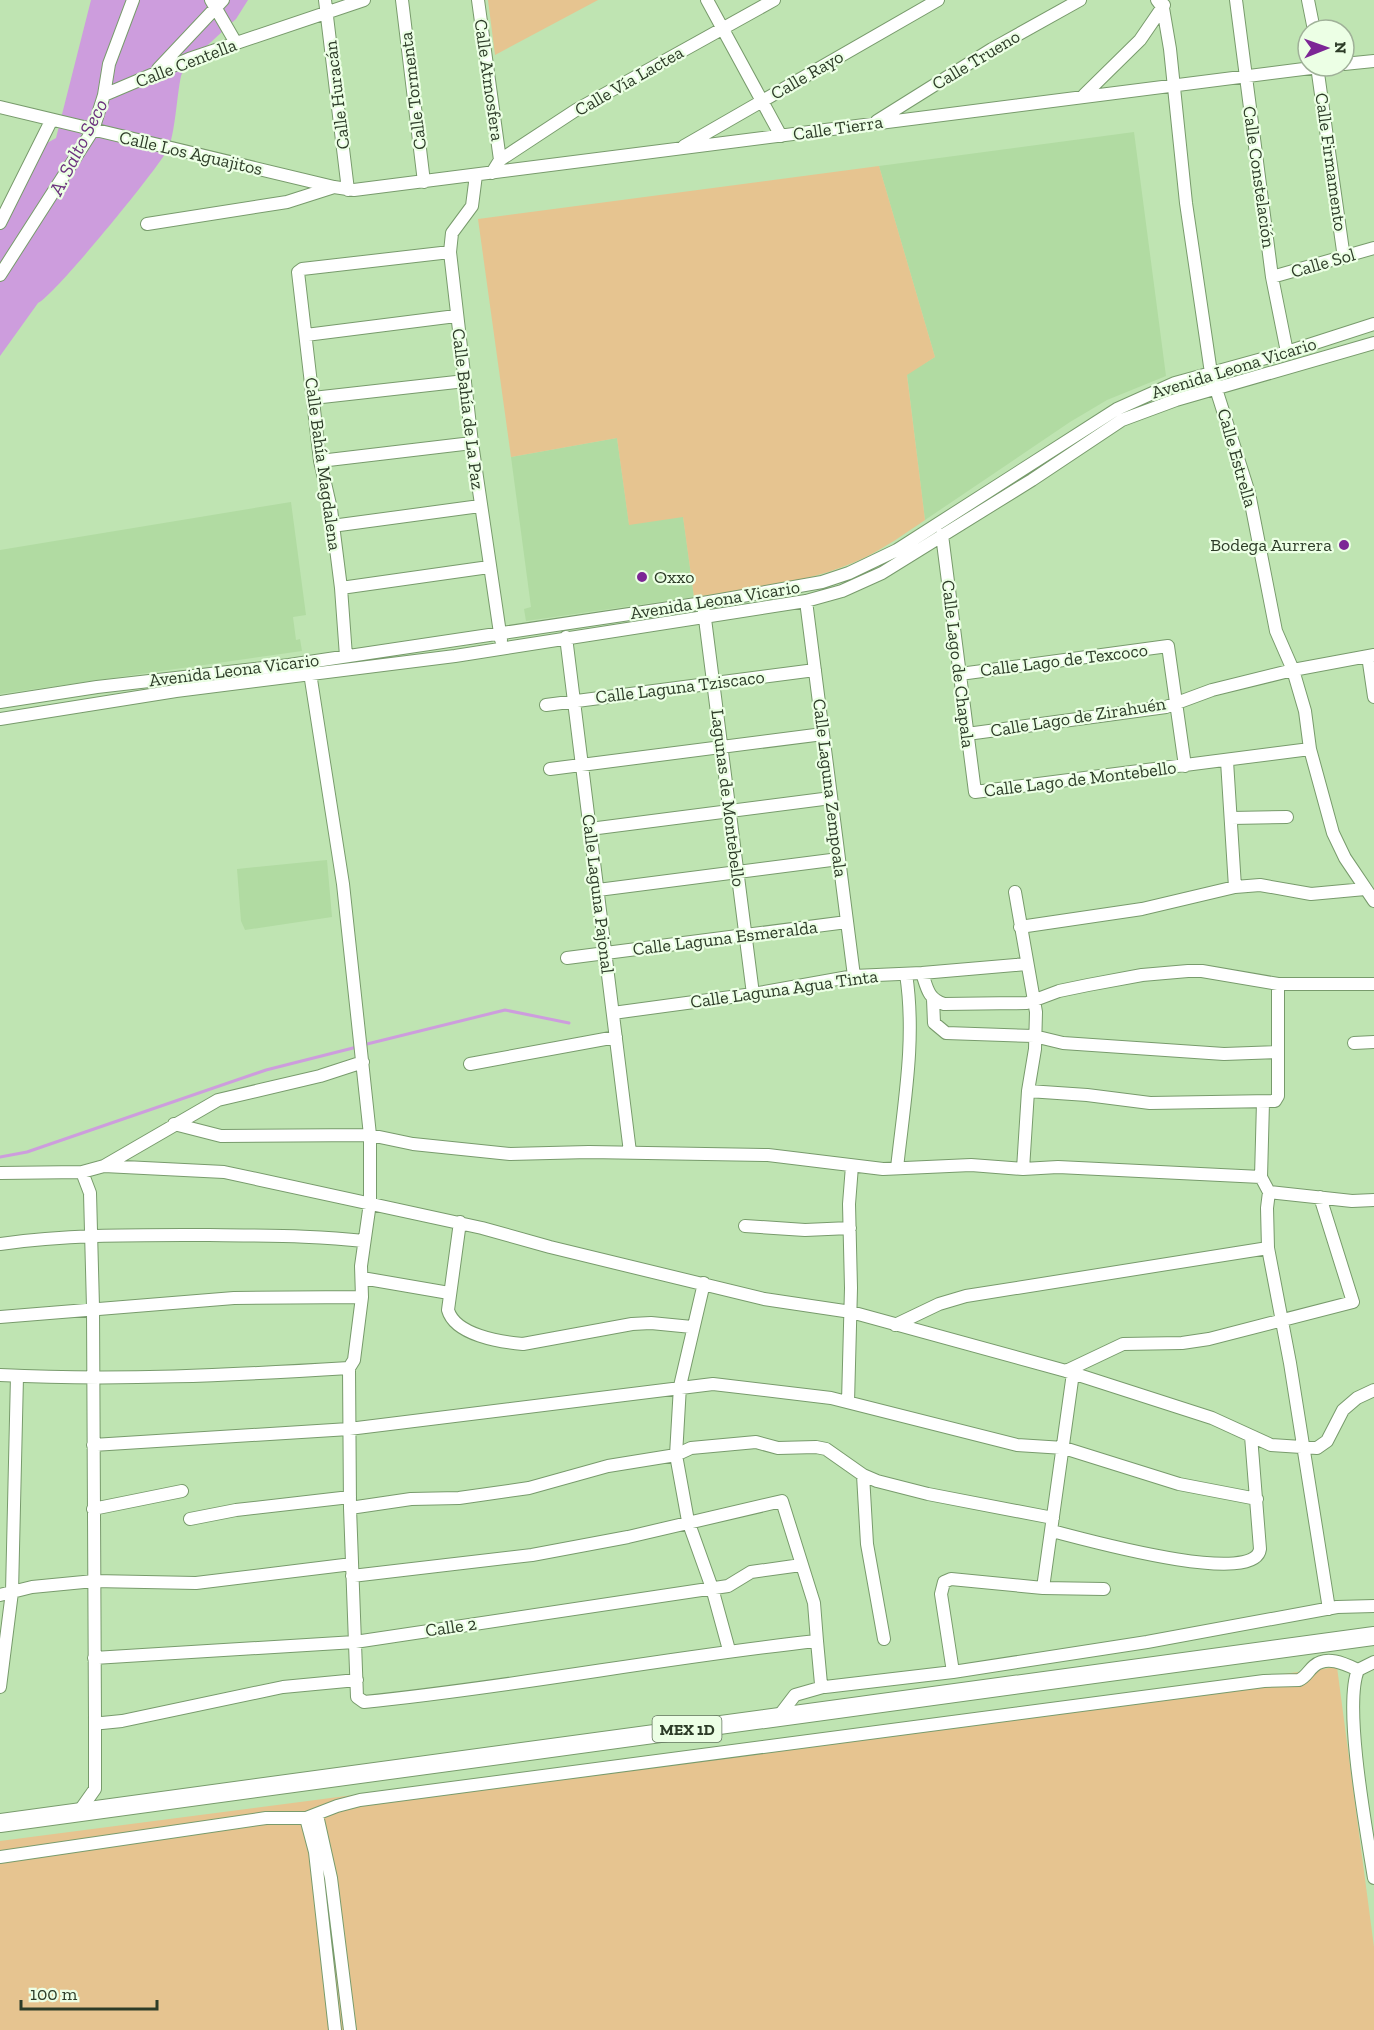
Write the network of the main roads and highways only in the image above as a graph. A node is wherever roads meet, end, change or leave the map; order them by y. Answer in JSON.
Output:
{"nodes":[{"id":1,"x":1374,"y":1636,"type":"edge"},
{"id":2,"x":0,"y":1823,"type":"edge"}],
"edges":[{"from":1,"to":2,"type":"highway","number":"MEX 1D"}]}
